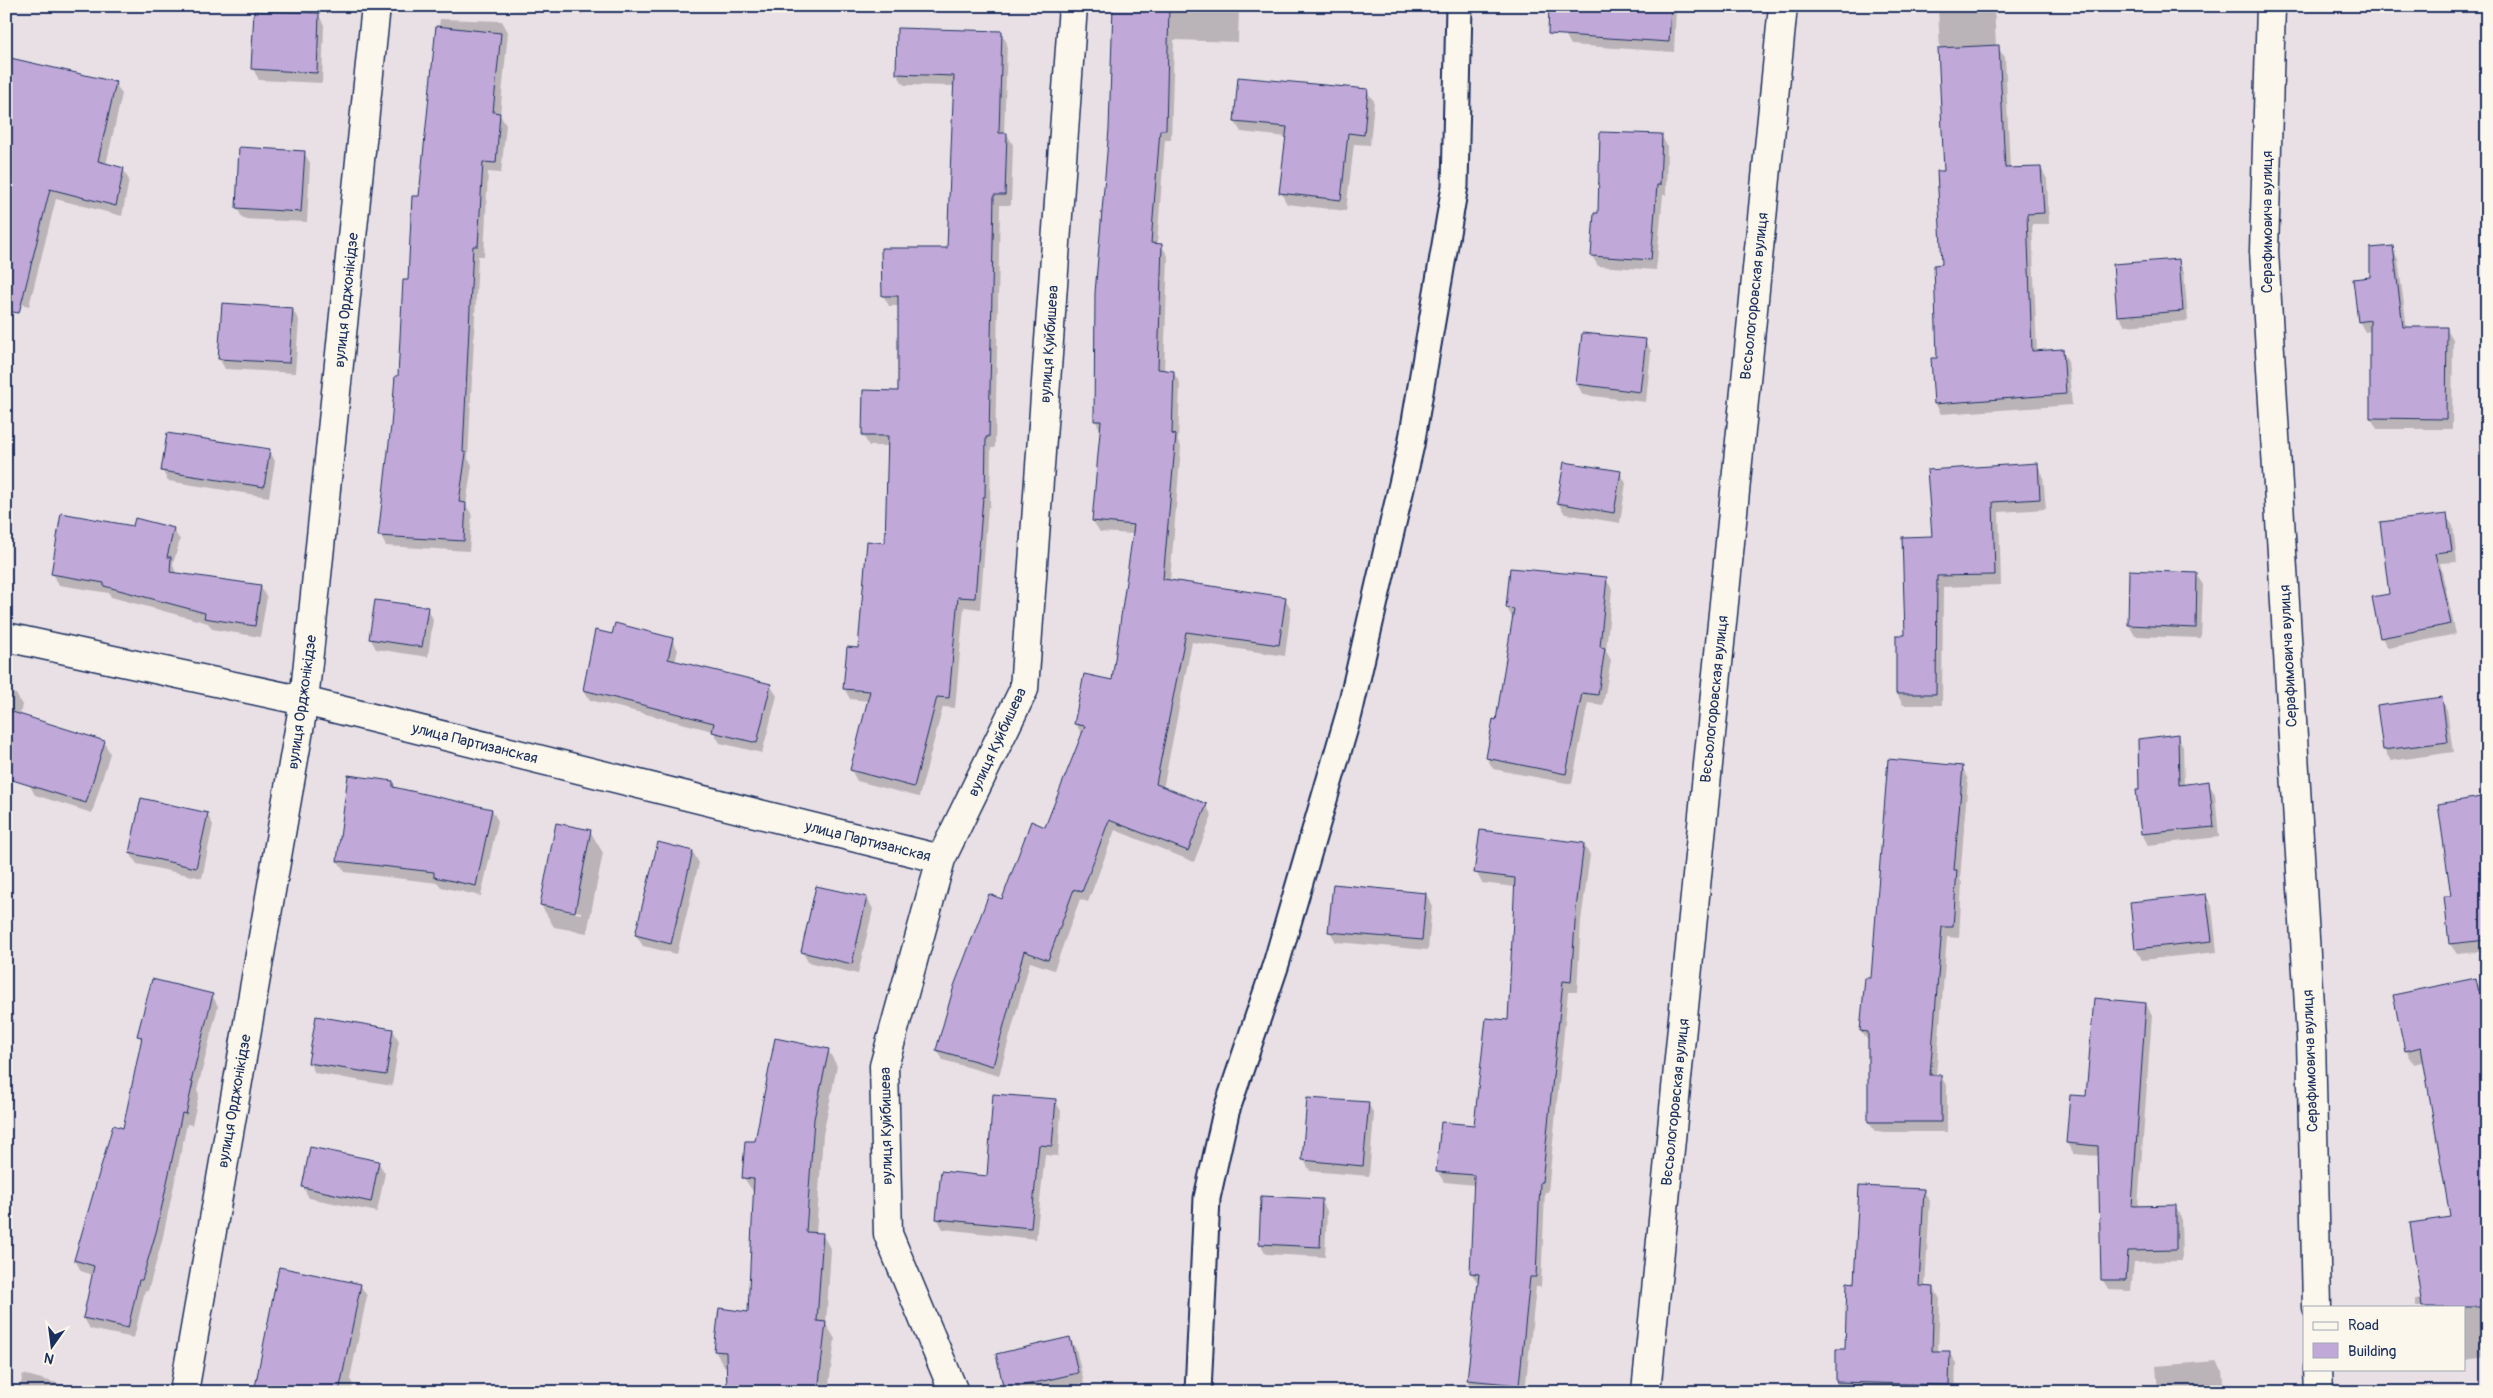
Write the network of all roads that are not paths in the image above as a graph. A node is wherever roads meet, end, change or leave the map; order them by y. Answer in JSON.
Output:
{"nodes":[{"id":1,"x":376,"y":6,"type":"edge"},
{"id":2,"x":1073,"y":6,"type":"edge"},
{"id":3,"x":1459,"y":6,"type":"edge"},
{"id":4,"x":1783,"y":6,"type":"edge"},
{"id":5,"x":2272,"y":6,"type":"edge"},
{"id":6,"x":6,"y":637,"type":"edge"},
{"id":7,"x":304,"y":701,"type":"junction"},
{"id":8,"x":941,"y":859,"type":"junction"},
{"id":9,"x":2317,"y":1306,"type":"edge"},
{"id":10,"x":2318,"y":1370,"type":"edge"},
{"id":11,"x":184,"y":1392,"type":"edge"},
{"id":12,"x":954,"y":1392,"type":"edge"},
{"id":13,"x":1198,"y":1392,"type":"edge"},
{"id":14,"x":1646,"y":1392,"type":"edge"},
{"id":15,"x":2319,"y":1392,"type":"edge"}],
"edges":[{"from":1,"to":7,"type":"street","name":"вулиця Орджонікідзе"},
{"from":2,"to":8,"type":"street","name":"вулиця Куйбишева"},
{"from":3,"to":13,"type":"lane"},
{"from":4,"to":14,"type":"street","name":"Вєсьологоровская вулиця"},
{"from":5,"to":9,"type":"street","name":"Серафимовича вулиця"},
{"from":6,"to":7,"type":"street","name":"улица Партизанская"},
{"from":7,"to":8,"type":"street","name":"улица Партизанская"},
{"from":7,"to":11,"type":"street","name":"вулиця Орджонікідзе"},
{"from":8,"to":12,"type":"street","name":"вулиця Куйбишева"},
{"from":10,"to":15,"type":"street"}]}
